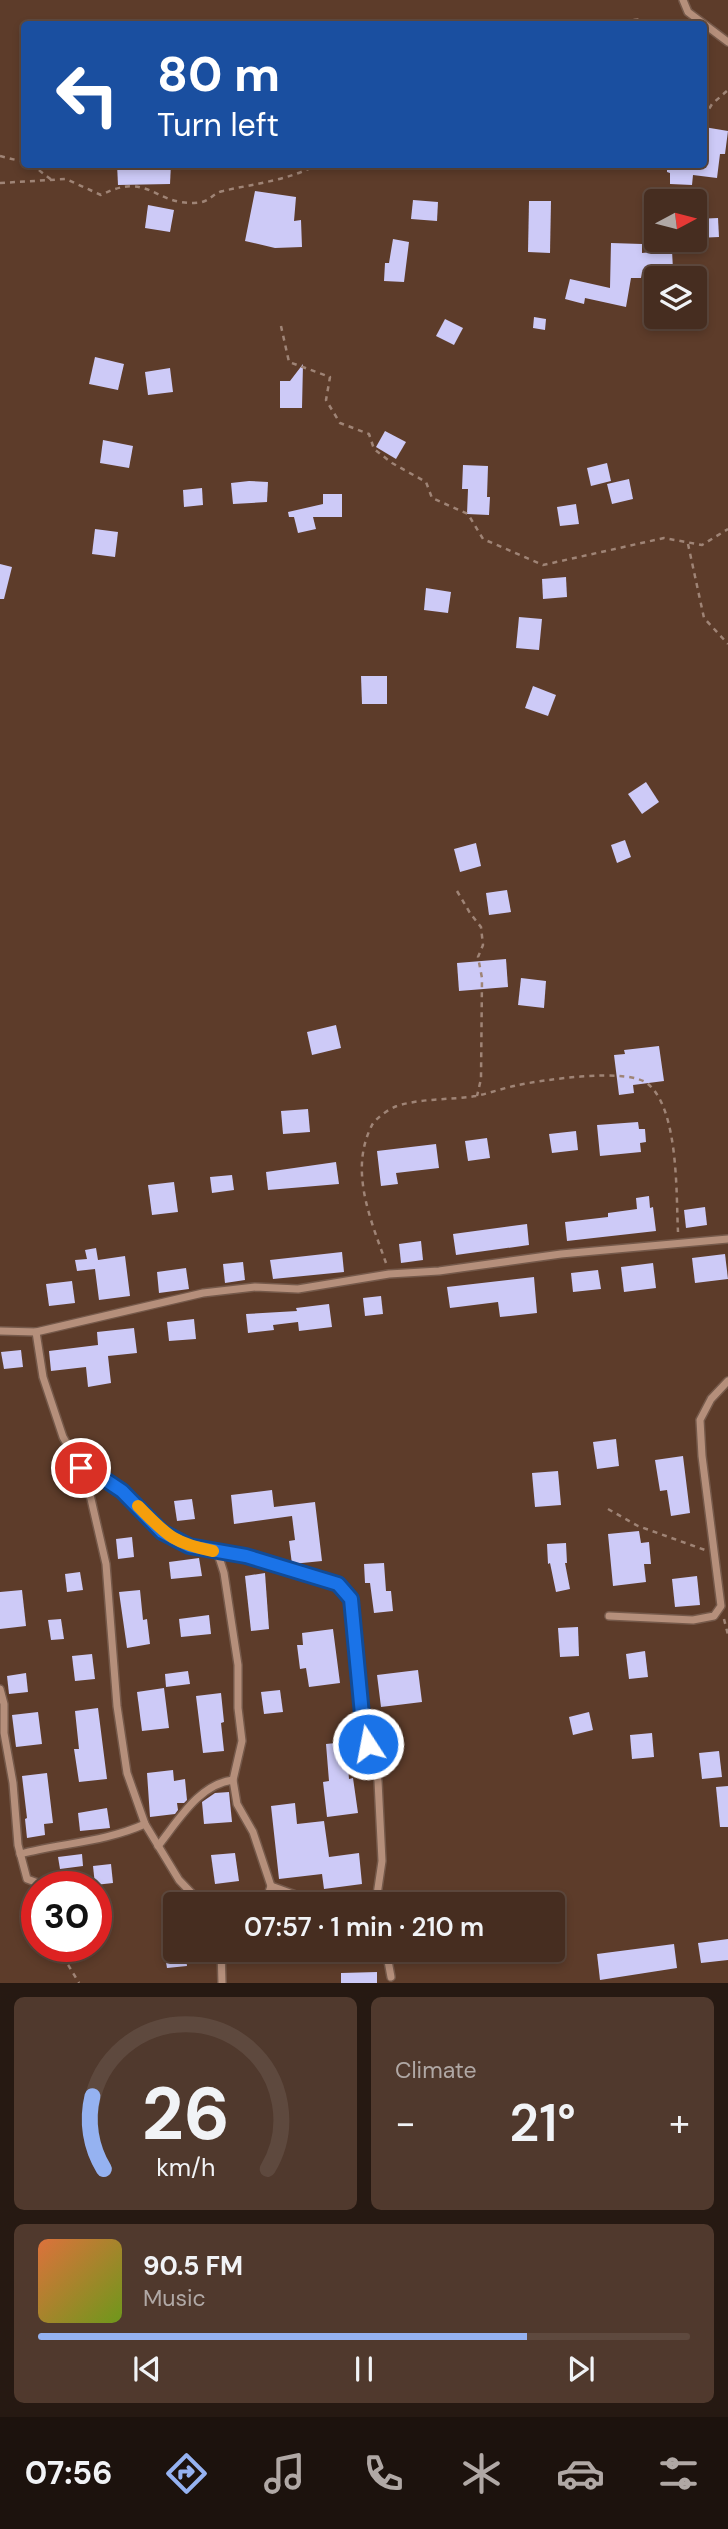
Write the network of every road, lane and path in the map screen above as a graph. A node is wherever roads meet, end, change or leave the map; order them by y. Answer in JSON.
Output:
{"nodes":[{"id":1,"x":683,"y":0,"type":"edge"},
{"id":2,"x":642,"y":19,"type":"dead end"},
{"id":3,"x":622,"y":21,"type":"edge"},
{"id":4,"x":700,"y":21,"type":"edge"},
{"id":5,"x":707,"y":26,"type":"edge"},
{"id":6,"x":728,"y":42,"type":"edge"},
{"id":7,"x":728,"y":90,"type":"edge"},
{"id":8,"x":707,"y":112,"type":"edge"},
{"id":9,"x":0,"y":156,"type":"edge"},
{"id":10,"x":21,"y":161,"type":"edge"},
{"id":11,"x":36,"y":168,"type":"edge"},
{"id":12,"x":309,"y":168,"type":"edge"},
{"id":13,"x":53,"y":181,"type":"junction"},
{"id":14,"x":0,"y":183,"type":"edge"},
{"id":15,"x":281,"y":326,"type":"dead end"},
{"id":16,"x":728,"y":529,"type":"edge"},
{"id":17,"x":688,"y":544,"type":"junction"},
{"id":18,"x":728,"y":645,"type":"edge"},
{"id":19,"x":457,"y":891,"type":"dead end"},
{"id":20,"x":477,"y":1096,"type":"junction"},
{"id":21,"x":728,"y":1239,"type":"edge"},
{"id":22,"x":679,"y":1242,"type":"junction"},
{"id":23,"x":389,"y":1274,"type":"junction"},
{"id":24,"x":0,"y":1331,"type":"edge"},
{"id":25,"x":36,"y":1332,"type":"junction"},
{"id":26,"x":728,"y":1381,"type":"edge"},
{"id":27,"x":81,"y":1468,"type":"junction"},
{"id":28,"x":608,"y":1509,"type":"dead end"},
{"id":29,"x":217,"y":1551,"type":"junction"},
{"id":30,"x":713,"y":1552,"type":"junction"},
{"id":31,"x":609,"y":1616,"type":"dead end"},
{"id":32,"x":0,"y":1689,"type":"edge"},
{"id":33,"x":233,"y":1780,"type":"junction"},
{"id":34,"x":145,"y":1824,"type":"junction"},
{"id":35,"x":158,"y":1846,"type":"junction"},
{"id":36,"x":20,"y":1854,"type":"junction"},
{"id":37,"x":25,"y":1871,"type":"edge"},
{"id":38,"x":271,"y":1886,"type":"junction"},
{"id":39,"x":190,"y":1892,"type":"edge"},
{"id":40,"x":269,"y":1892,"type":"edge"},
{"id":41,"x":287,"y":1892,"type":"edge"},
{"id":42,"x":377,"y":1892,"type":"edge"},
{"id":43,"x":66,"y":1962,"type":"edge"},
{"id":44,"x":221,"y":1962,"type":"edge"},
{"id":45,"x":388,"y":1962,"type":"edge"},
{"id":46,"x":391,"y":1977,"type":"dead end"},
{"id":47,"x":79,"y":1983,"type":"edge"},
{"id":48,"x":222,"y":1983,"type":"edge"}],
"edges":[{"from":1,"to":4,"type":"street"},
{"from":2,"to":3,"type":"path"},
{"from":5,"to":6,"type":"street"},
{"from":7,"to":8,"type":"path"},
{"from":9,"to":10,"type":"path"},
{"from":11,"to":13,"type":"path"},
{"from":12,"to":13,"type":"path"},
{"from":13,"to":14,"type":"path"},
{"from":15,"to":17,"type":"path"},
{"from":16,"to":17,"type":"path"},
{"from":17,"to":18,"type":"path"},
{"from":19,"to":20,"type":"path"},
{"from":20,"to":22,"type":"path"},
{"from":20,"to":23,"type":"path"},
{"from":21,"to":22,"type":"street"},
{"from":22,"to":23,"type":"street"},
{"from":23,"to":25,"type":"street"},
{"from":24,"to":25,"type":"street"},
{"from":25,"to":27,"type":"street"},
{"from":26,"to":30,"type":"street"},
{"from":27,"to":29,"type":"street"},
{"from":27,"to":34,"type":"street"},
{"from":28,"to":30,"type":"path"},
{"from":29,"to":33,"type":"street"},
{"from":29,"to":42,"type":"street"},
{"from":30,"to":31,"type":"street"},
{"from":32,"to":36,"type":"street"},
{"from":33,"to":35,"type":"street"},
{"from":33,"to":38,"type":"street"},
{"from":34,"to":35,"type":"street"},
{"from":34,"to":36,"type":"street"},
{"from":35,"to":39,"type":"street"},
{"from":36,"to":37,"type":"street"},
{"from":38,"to":40,"type":"street"},
{"from":38,"to":41,"type":"street"},
{"from":43,"to":47,"type":"path"},
{"from":44,"to":48,"type":"street"},
{"from":45,"to":46,"type":"street"}]}
